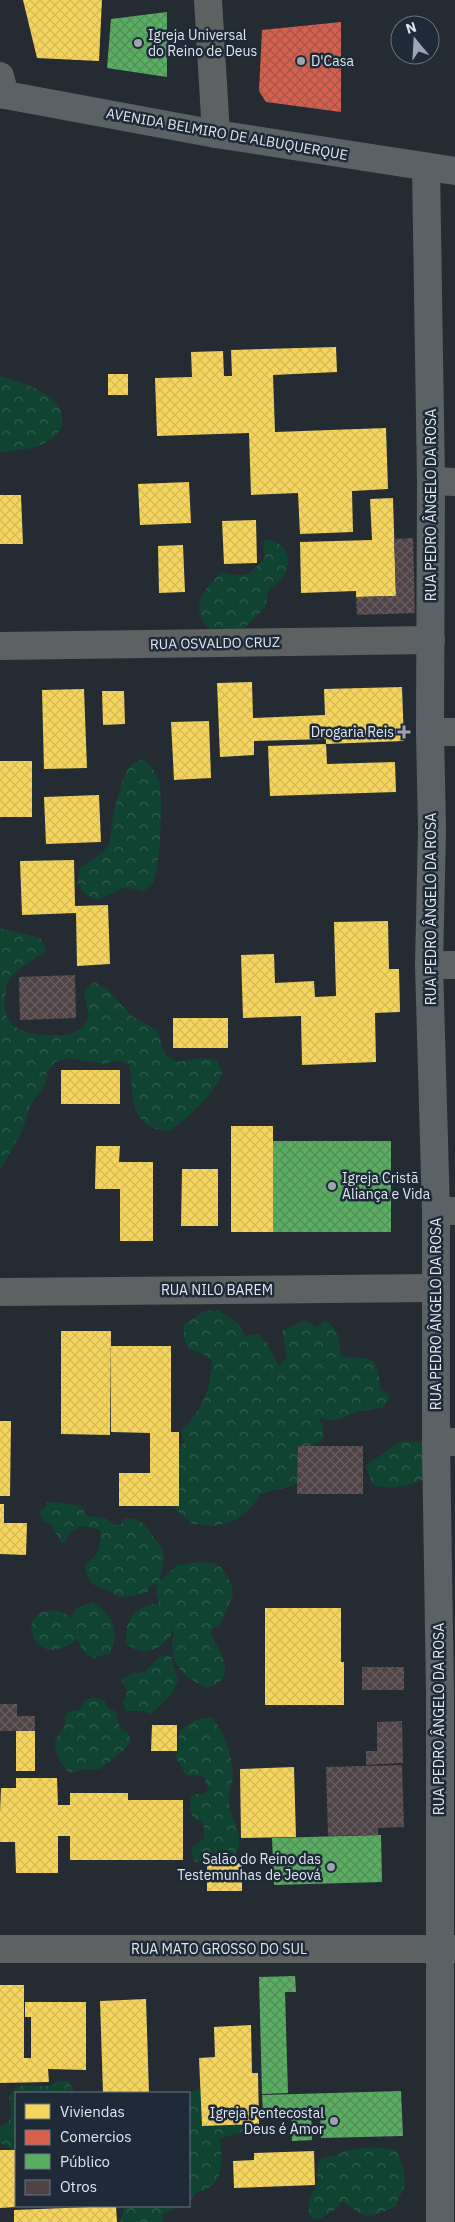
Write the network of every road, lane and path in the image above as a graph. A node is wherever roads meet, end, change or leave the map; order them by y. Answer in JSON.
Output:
{"nodes":[{"id":1,"x":208,"y":0,"type":"edge"},
{"id":2,"x":2,"y":88,"type":"edge"},
{"id":3,"x":216,"y":134,"type":"junction"},
{"id":4,"x":426,"y":167,"type":"junction"},
{"id":5,"x":455,"y":171,"type":"edge"},
{"id":6,"x":443,"y":481,"type":"edge"},
{"id":7,"x":431,"y":640,"type":"junction"},
{"id":8,"x":0,"y":646,"type":"edge"},
{"id":9,"x":443,"y":732,"type":"edge"},
{"id":10,"x":442,"y":965,"type":"edge"},
{"id":11,"x":445,"y":1211,"type":"edge"},
{"id":12,"x":435,"y":1288,"type":"junction"},
{"id":13,"x":0,"y":1292,"type":"edge"},
{"id":14,"x":445,"y":1442,"type":"edge"},
{"id":15,"x":447,"y":1693,"type":"edge"},
{"id":16,"x":0,"y":1949,"type":"edge"},
{"id":17,"x":447,"y":1950,"type":"edge"},
{"id":18,"x":445,"y":2210,"type":"edge"}],
"edges":[{"from":1,"to":3,"type":"street"},
{"from":2,"to":3,"type":"main road","name":"AVENIDA BELMIRO DE ALBUQUERQUE"},
{"from":3,"to":4,"type":"main road","name":"AVENIDA BELMIRO DE ALBUQUERQUE"},
{"from":4,"to":5,"type":"main road","name":"AVENIDA BELMIRO DE ALBUQUERQUE"},
{"from":4,"to":6,"type":"main road","name":"RUA PEDRO ÂNGELO DA ROSA"},
{"from":6,"to":7,"type":"main road","name":"RUA PEDRO ÂNGELO DA ROSA"},
{"from":7,"to":8,"type":"street","name":"RUA OSVALDO CRUZ"},
{"from":7,"to":9,"type":"main road","name":"RUA PEDRO ÂNGELO DA ROSA"},
{"from":9,"to":10,"type":"main road","name":"RUA PEDRO ÂNGELO DA ROSA"},
{"from":10,"to":11,"type":"main road","name":"RUA PEDRO ÂNGELO DA ROSA"},
{"from":11,"to":12,"type":"main road","name":"RUA PEDRO ÂNGELO DA ROSA"},
{"from":12,"to":13,"type":"street","name":"RUA NILO BAREM"},
{"from":12,"to":14,"type":"main road","name":"RUA PEDRO ÂNGELO DA ROSA"},
{"from":14,"to":15,"type":"main road","name":"RUA PEDRO ÂNGELO DA ROSA"},
{"from":15,"to":17,"type":"main road","name":"RUA PEDRO ÂNGELO DA ROSA"},
{"from":16,"to":17,"type":"street","name":"RUA MATO GROSSO DO SUL"},
{"from":17,"to":18,"type":"main road","name":"RUA PEDRO ÂNGELO DA ROSA"}]}
